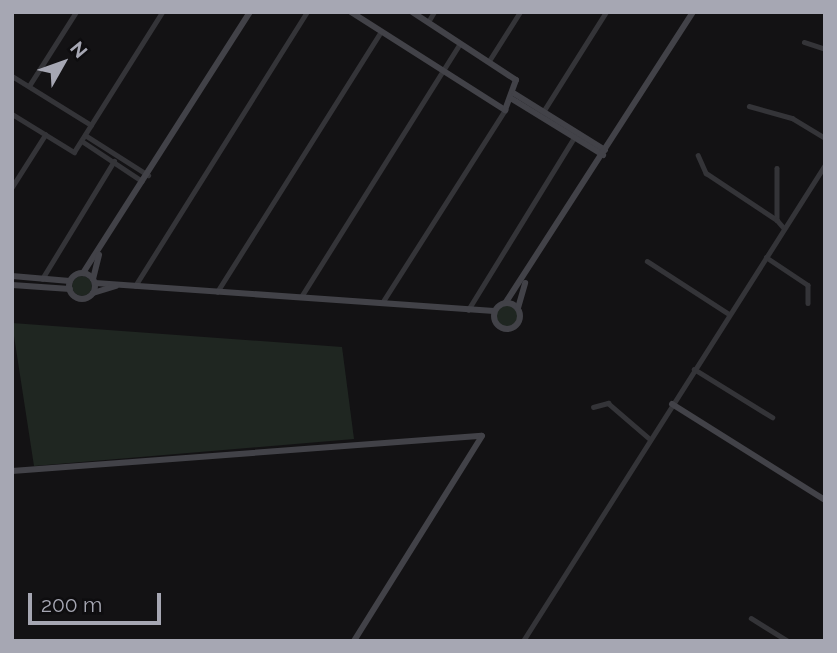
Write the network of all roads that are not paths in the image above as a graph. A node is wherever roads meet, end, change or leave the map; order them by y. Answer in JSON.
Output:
{"nodes":[{"id":1,"x":76,"y":12,"type":"edge"},
{"id":2,"x":162,"y":12,"type":"edge"},
{"id":3,"x":250,"y":12,"type":"edge"},
{"id":4,"x":307,"y":12,"type":"edge"},
{"id":5,"x":351,"y":12,"type":"edge"},
{"id":6,"x":412,"y":12,"type":"edge"},
{"id":7,"x":433,"y":12,"type":"edge"},
{"id":8,"x":520,"y":12,"type":"edge"},
{"id":9,"x":606,"y":12,"type":"edge"},
{"id":10,"x":693,"y":12,"type":"edge"},
{"id":11,"x":428,"y":22,"type":"junction"},
{"id":12,"x":381,"y":32,"type":"junction"},
{"id":13,"x":461,"y":43,"type":"junction"},
{"id":14,"x":804,"y":43,"type":"dead end"},
{"id":15,"x":825,"y":49,"type":"edge"},
{"id":16,"x":489,"y":61,"type":"junction"},
{"id":17,"x":443,"y":71,"type":"junction"},
{"id":18,"x":12,"y":76,"type":"edge"},
{"id":19,"x":29,"y":86,"type":"junction"},
{"id":20,"x":514,"y":96,"type":"junction"},
{"id":21,"x":749,"y":106,"type":"dead end"},
{"id":22,"x":505,"y":110,"type":"junction"},
{"id":23,"x":12,"y":114,"type":"edge"},
{"id":24,"x":542,"y":114,"type":"junction"},
{"id":25,"x":91,"y":125,"type":"junction"},
{"id":26,"x":46,"y":135,"type":"junction"},
{"id":27,"x":85,"y":135,"type":"junction"},
{"id":28,"x":574,"y":138,"type":"junction"},
{"id":29,"x":825,"y":138,"type":"edge"},
{"id":30,"x":82,"y":141,"type":"junction"},
{"id":31,"x":604,"y":152,"type":"junction"},
{"id":32,"x":698,"y":155,"type":"dead end"},
{"id":33,"x":114,"y":161,"type":"junction"},
{"id":34,"x":825,"y":165,"type":"edge"},
{"id":35,"x":778,"y":168,"type":"dead end"},
{"id":36,"x":146,"y":179,"type":"junction"},
{"id":37,"x":12,"y":187,"type":"edge"},
{"id":38,"x":777,"y":220,"type":"junction"},
{"id":39,"x":784,"y":228,"type":"junction"},
{"id":40,"x":100,"y":253,"type":"junction"},
{"id":41,"x":766,"y":257,"type":"junction"},
{"id":42,"x":647,"y":261,"type":"dead end"},
{"id":43,"x":83,"y":273,"type":"junction"},
{"id":44,"x":12,"y":276,"type":"edge"},
{"id":45,"x":42,"y":279,"type":"junction"},
{"id":46,"x":526,"y":280,"type":"junction"},
{"id":47,"x":94,"y":281,"type":"junction"},
{"id":48,"x":12,"y":285,"type":"edge"},
{"id":49,"x":70,"y":285,"type":"junction"},
{"id":50,"x":118,"y":285,"type":"junction"},
{"id":51,"x":135,"y":286,"type":"junction"},
{"id":52,"x":217,"y":292,"type":"junction"},
{"id":53,"x":93,"y":293,"type":"junction"},
{"id":54,"x":301,"y":297,"type":"junction"},
{"id":55,"x":506,"y":302,"type":"junction"},
{"id":56,"x":382,"y":303,"type":"junction"},
{"id":57,"x":808,"y":303,"type":"dead end"},
{"id":58,"x":518,"y":308,"type":"junction"},
{"id":59,"x":468,"y":310,"type":"junction"},
{"id":60,"x":494,"y":311,"type":"junction"},
{"id":61,"x":729,"y":314,"type":"junction"},
{"id":62,"x":694,"y":369,"type":"junction"},
{"id":63,"x":672,"y":404,"type":"junction"},
{"id":64,"x":593,"y":407,"type":"dead end"},
{"id":65,"x":772,"y":417,"type":"dead end"},
{"id":66,"x":650,"y":439,"type":"junction"},
{"id":67,"x":12,"y":471,"type":"edge"},
{"id":68,"x":825,"y":500,"type":"edge"},
{"id":69,"x":751,"y":618,"type":"dead end"},
{"id":70,"x":354,"y":641,"type":"edge"},
{"id":71,"x":523,"y":641,"type":"edge"},
{"id":72,"x":788,"y":641,"type":"edge"}],
"edges":[{"from":1,"to":19,"type":"street"},
{"from":2,"to":25,"type":"street"},
{"from":3,"to":36,"type":"street"},
{"from":4,"to":51,"type":"street"},
{"from":5,"to":12,"type":"street"},
{"from":6,"to":11,"type":"street"},
{"from":7,"to":11,"type":"street"},
{"from":8,"to":16,"type":"street"},
{"from":9,"to":24,"type":"street"},
{"from":10,"to":31,"type":"street"},
{"from":11,"to":13,"type":"street"},
{"from":12,"to":17,"type":"street"},
{"from":12,"to":52,"type":"street"},
{"from":13,"to":16,"type":"street"},
{"from":13,"to":17,"type":"street"},
{"from":14,"to":15,"type":"street"},
{"from":16,"to":20,"type":"street"},
{"from":17,"to":22,"type":"street"},
{"from":17,"to":54,"type":"street"},
{"from":18,"to":19,"type":"street"},
{"from":19,"to":25,"type":"street"},
{"from":20,"to":22,"type":"street"},
{"from":20,"to":24,"type":"street"},
{"from":21,"to":29,"type":"street"},
{"from":22,"to":56,"type":"street"},
{"from":23,"to":26,"type":"street"},
{"from":24,"to":28,"type":"street"},
{"from":24,"to":31,"type":"street"},
{"from":25,"to":27,"type":"street"},
{"from":26,"to":30,"type":"street"},
{"from":26,"to":37,"type":"street"},
{"from":27,"to":30,"type":"street"},
{"from":27,"to":36,"type":"street"},
{"from":28,"to":31,"type":"street"},
{"from":28,"to":59,"type":"street"},
{"from":30,"to":33,"type":"street"},
{"from":31,"to":46,"type":"street"},
{"from":32,"to":38,"type":"street"},
{"from":33,"to":36,"type":"street"},
{"from":33,"to":45,"type":"street"},
{"from":34,"to":39,"type":"street"},
{"from":35,"to":38,"type":"street"},
{"from":36,"to":40,"type":"street"},
{"from":38,"to":39,"type":"street"},
{"from":39,"to":41,"type":"street"},
{"from":40,"to":43,"type":"street"},
{"from":40,"to":47,"type":"street"},
{"from":41,"to":57,"type":"street"},
{"from":41,"to":61,"type":"street"},
{"from":42,"to":61,"type":"street"},
{"from":43,"to":47,"type":"street"},
{"from":43,"to":49,"type":"street"},
{"from":44,"to":45,"type":"street"},
{"from":45,"to":49,"type":"street"},
{"from":46,"to":55,"type":"street"},
{"from":46,"to":58,"type":"street"},
{"from":47,"to":50,"type":"street"},
{"from":47,"to":53,"type":"street"},
{"from":48,"to":49,"type":"street"},
{"from":49,"to":53,"type":"street"},
{"from":50,"to":51,"type":"street"},
{"from":50,"to":53,"type":"street"},
{"from":51,"to":52,"type":"street"},
{"from":52,"to":54,"type":"street"},
{"from":54,"to":56,"type":"street"},
{"from":55,"to":58,"type":"street"},
{"from":55,"to":60,"type":"street"},
{"from":56,"to":59,"type":"street"},
{"from":58,"to":60,"type":"street"},
{"from":59,"to":60,"type":"street"},
{"from":61,"to":62,"type":"street"},
{"from":62,"to":63,"type":"street"},
{"from":62,"to":65,"type":"street"},
{"from":63,"to":66,"type":"street"},
{"from":63,"to":68,"type":"street"},
{"from":64,"to":66,"type":"street"},
{"from":66,"to":71,"type":"street"},
{"from":67,"to":70,"type":"street"},
{"from":69,"to":72,"type":"street"}]}
